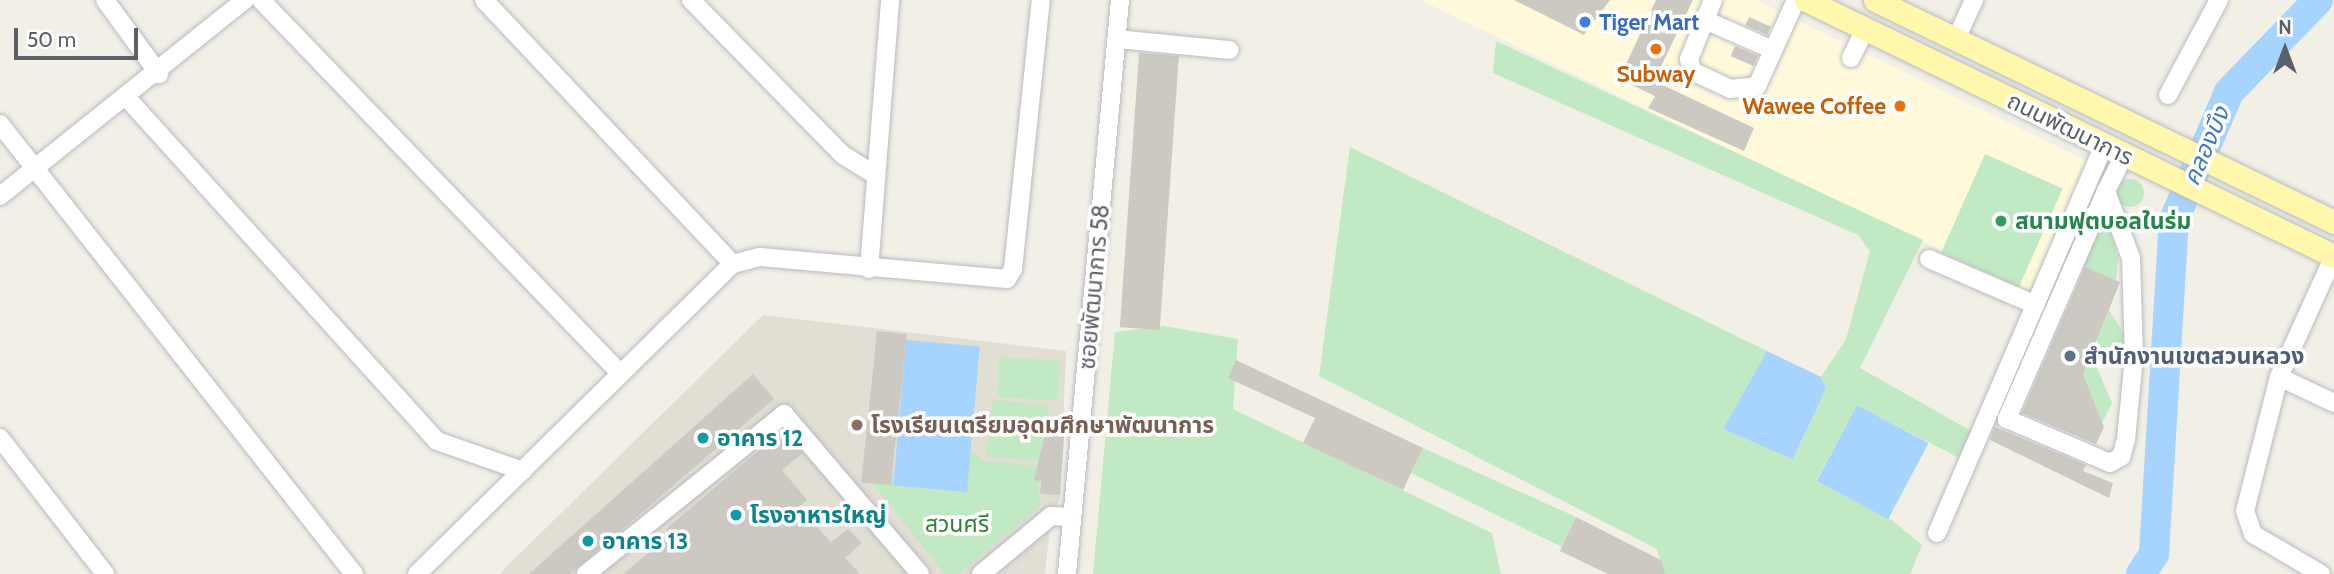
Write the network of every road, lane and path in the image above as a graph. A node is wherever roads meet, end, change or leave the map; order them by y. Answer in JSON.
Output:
{"nodes":[{"id":1,"x":105,"y":0,"type":"edge"},
{"id":2,"x":245,"y":0,"type":"edge"},
{"id":3,"x":261,"y":0,"type":"edge"},
{"id":4,"x":484,"y":0,"type":"edge"},
{"id":5,"x":691,"y":0,"type":"edge"},
{"id":6,"x":890,"y":0,"type":"edge"},
{"id":7,"x":1041,"y":0,"type":"edge"},
{"id":8,"x":1120,"y":0,"type":"edge"},
{"id":9,"x":1713,"y":0,"type":"edge"},
{"id":10,"x":1796,"y":0,"type":"edge"},
{"id":11,"x":1806,"y":0,"type":"edge"},
{"id":12,"x":1974,"y":0,"type":"edge"},
{"id":13,"x":2219,"y":0,"type":"edge"},
{"id":14,"x":1877,"y":1,"type":"edge"},
{"id":15,"x":1705,"y":20,"type":"junction"},
{"id":16,"x":1865,"y":29,"type":"junction"},
{"id":17,"x":1117,"y":39,"type":"junction"},
{"id":18,"x":1956,"y":39,"type":"junction"},
{"id":19,"x":1229,"y":50,"type":"dead end"},
{"id":20,"x":1773,"y":50,"type":"junction"},
{"id":21,"x":1851,"y":58,"type":"dead end"},
{"id":22,"x":159,"y":74,"type":"junction"},
{"id":23,"x":2168,"y":95,"type":"dead end"},
{"id":24,"x":127,"y":98,"type":"junction"},
{"id":25,"x":0,"y":124,"type":"edge"},
{"id":26,"x":2114,"y":150,"type":"junction"},
{"id":27,"x":35,"y":169,"type":"junction"},
{"id":28,"x":876,"y":176,"type":"junction"},
{"id":29,"x":2106,"y":191,"type":"junction"},
{"id":30,"x":0,"y":196,"type":"edge"},
{"id":31,"x":2334,"y":222,"type":"edge"},
{"id":32,"x":2334,"y":256,"type":"edge"},
{"id":33,"x":1929,"y":259,"type":"dead end"},
{"id":34,"x":733,"y":264,"type":"junction"},
{"id":35,"x":869,"y":270,"type":"junction"},
{"id":36,"x":2036,"y":305,"type":"junction"},
{"id":37,"x":620,"y":373,"type":"junction"},
{"id":38,"x":2279,"y":377,"type":"junction"},
{"id":39,"x":2334,"y":403,"type":"edge"},
{"id":40,"x":1990,"y":411,"type":"junction"},
{"id":41,"x":2007,"y":419,"type":"junction"},
{"id":42,"x":0,"y":438,"type":"edge"},
{"id":43,"x":523,"y":471,"type":"junction"},
{"id":44,"x":1072,"y":517,"type":"junction"},
{"id":45,"x":1937,"y":533,"type":"dead end"},
{"id":46,"x":2334,"y":567,"type":"edge"},
{"id":47,"x":106,"y":574,"type":"edge"},
{"id":48,"x":354,"y":574,"type":"edge"},
{"id":49,"x":418,"y":574,"type":"edge"},
{"id":50,"x":586,"y":574,"type":"edge"},
{"id":51,"x":920,"y":574,"type":"edge"},
{"id":52,"x":981,"y":574,"type":"edge"},
{"id":53,"x":1067,"y":574,"type":"edge"},
{"id":54,"x":2321,"y":574,"type":"edge"},
{"id":55,"x":2330,"y":574,"type":"edge"}],
"edges":[{"from":1,"to":22,"type":"street"},
{"from":2,"to":22,"type":"street"},
{"from":3,"to":37,"type":"street"},
{"from":4,"to":34,"type":"street"},
{"from":5,"to":28,"type":"street"},
{"from":6,"to":28,"type":"street"},
{"from":7,"to":35,"type":"street"},
{"from":8,"to":17,"type":"street","name":"ซอยพัฒนาการ 58"},
{"from":9,"to":15,"type":"street"},
{"from":10,"to":20,"type":"street"},
{"from":11,"to":16,"type":"main road","name":"ถนนพัฒนาการ"},
{"from":12,"to":18,"type":"street"},
{"from":13,"to":23,"type":"street"},
{"from":14,"to":16,"type":"main road"},
{"from":14,"to":18,"type":"main road","name":"ถนนพัฒนาการ"},
{"from":15,"to":20,"type":"street"},
{"from":15,"to":20,"type":"street"},
{"from":16,"to":21,"type":"street"},
{"from":16,"to":26,"type":"main road","name":"ถนนพัฒนาการ"},
{"from":17,"to":19,"type":"street"},
{"from":17,"to":44,"type":"street","name":"ซอยพัฒนาการ 58"},
{"from":18,"to":31,"type":"main road","name":"ถนนพัฒนาการ"},
{"from":22,"to":24,"type":"street"},
{"from":24,"to":27,"type":"street"},
{"from":24,"to":43,"type":"street"},
{"from":25,"to":27,"type":"street"},
{"from":26,"to":29,"type":"street"},
{"from":26,"to":32,"type":"main road","name":"ถนนพัฒนาการ"},
{"from":26,"to":36,"type":"street"},
{"from":27,"to":30,"type":"street"},
{"from":27,"to":48,"type":"street"},
{"from":28,"to":35,"type":"street"},
{"from":29,"to":41,"type":"street"},
{"from":29,"to":41,"type":"street"},
{"from":32,"to":38,"type":"street"},
{"from":33,"to":36,"type":"street"},
{"from":34,"to":35,"type":"street"},
{"from":34,"to":37,"type":"street"},
{"from":36,"to":40,"type":"street"},
{"from":37,"to":43,"type":"street"},
{"from":38,"to":39,"type":"street"},
{"from":38,"to":54,"type":"street"},
{"from":40,"to":41,"type":"street"},
{"from":40,"to":45,"type":"street"},
{"from":42,"to":47,"type":"street"},
{"from":43,"to":49,"type":"street"},
{"from":44,"to":52,"type":"street"},
{"from":44,"to":53,"type":"street","name":"ซอยพัฒนาการ 58"},
{"from":46,"to":55,"type":"street"},
{"from":50,"to":51,"type":"street"}]}
